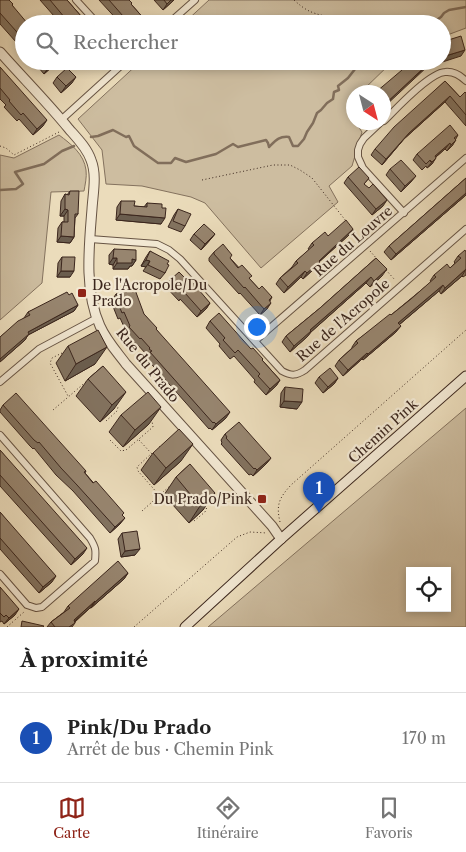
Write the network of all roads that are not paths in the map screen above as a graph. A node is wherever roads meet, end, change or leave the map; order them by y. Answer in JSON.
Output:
{"nodes":[{"id":1,"x":76,"y":0,"type":"edge"},
{"id":2,"x":195,"y":0,"type":"edge"},
{"id":3,"x":90,"y":15,"type":"edge"},
{"id":4,"x":178,"y":15,"type":"edge"},
{"id":5,"x":0,"y":52,"type":"edge"},
{"id":6,"x":15,"y":69,"type":"edge"},
{"id":7,"x":16,"y":70,"type":"edge"},
{"id":8,"x":117,"y":70,"type":"edge"},
{"id":9,"x":466,"y":81,"type":"edge"},
{"id":10,"x":391,"y":114,"type":"edge"},
{"id":11,"x":64,"y":123,"type":"junction"},
{"id":12,"x":373,"y":130,"type":"edge"},
{"id":13,"x":466,"y":158,"type":"edge"},
{"id":14,"x":404,"y":213,"type":"junction"},
{"id":15,"x":466,"y":229,"type":"edge"},
{"id":16,"x":90,"y":239,"type":"junction"},
{"id":17,"x":97,"y":318,"type":"junction"},
{"id":18,"x":255,"y":342,"type":"junction"},
{"id":19,"x":466,"y":376,"type":"edge"},
{"id":20,"x":0,"y":382,"type":"edge"},
{"id":21,"x":0,"y":435,"type":"edge"},
{"id":22,"x":281,"y":539,"type":"junction"},
{"id":23,"x":0,"y":574,"type":"edge"},
{"id":24,"x":185,"y":627,"type":"edge"}],
"edges":[{"from":1,"to":3,"type":"street"},
{"from":2,"to":4,"type":"street"},
{"from":5,"to":6,"type":"street","name":"Rue du Prado"},
{"from":7,"to":11,"type":"street","name":"Rue du Prado"},
{"from":8,"to":11,"type":"street"},
{"from":9,"to":10,"type":"street"},
{"from":11,"to":16,"type":"street","name":"Rue du Prado"},
{"from":12,"to":14,"type":"street"},
{"from":13,"to":14,"type":"street","name":"Rue du Louvre"},
{"from":14,"to":18,"type":"street","name":"Rue du Louvre"},
{"from":15,"to":18,"type":"street","name":"Rue de l'Acropole"},
{"from":16,"to":17,"type":"street","name":"Rue du Prado"},
{"from":16,"to":18,"type":"street","name":"Rue de l'Acropole"},
{"from":17,"to":20,"type":"street"},
{"from":17,"to":22,"type":"street","name":"Rue du Prado"},
{"from":19,"to":22,"type":"street","name":"Chemin Pink"},
{"from":21,"to":23,"type":"street"},
{"from":22,"to":24,"type":"street","name":"Chemin Pink"}]}
